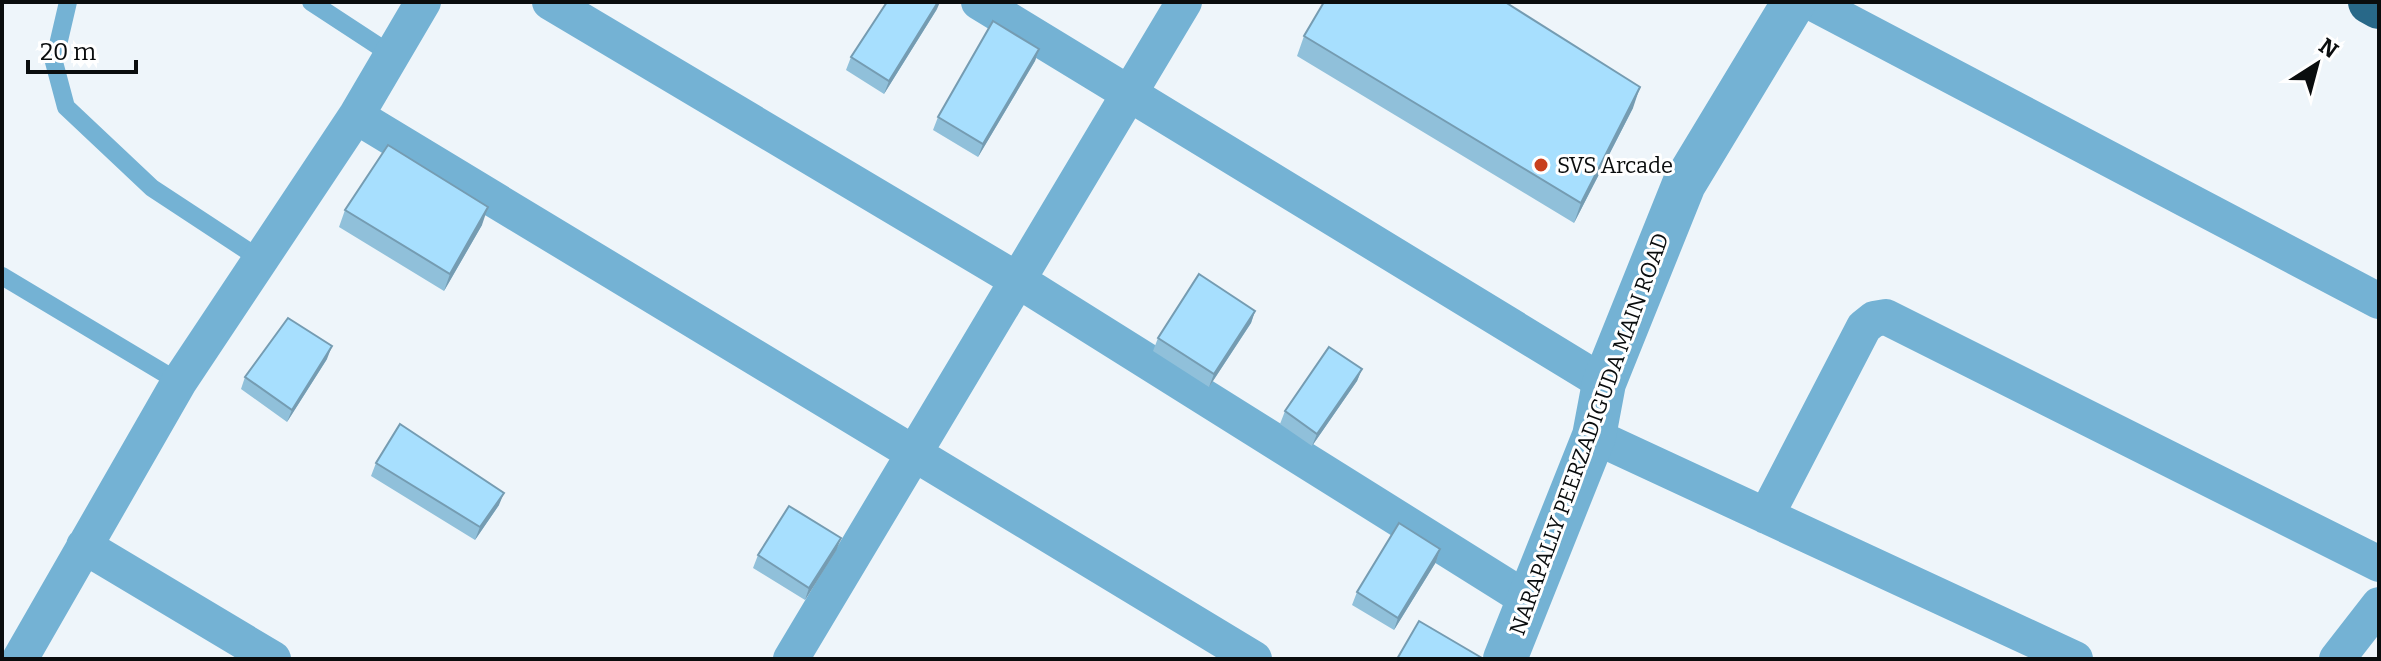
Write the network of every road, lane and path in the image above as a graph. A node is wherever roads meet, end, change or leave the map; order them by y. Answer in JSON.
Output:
{"nodes":[{"id":1,"x":68,"y":2,"type":"edge"},
{"id":2,"x":311,"y":2,"type":"edge"},
{"id":3,"x":423,"y":2,"type":"edge"},
{"id":4,"x":550,"y":2,"type":"edge"},
{"id":5,"x":979,"y":2,"type":"edge"},
{"id":6,"x":1184,"y":2,"type":"edge"},
{"id":7,"x":1794,"y":2,"type":"edge"},
{"id":8,"x":1811,"y":2,"type":"edge"},
{"id":9,"x":2370,"y":2,"type":"edge"},
{"id":10,"x":2379,"y":7,"type":"edge"},
{"id":11,"x":392,"y":55,"type":"junction"},
{"id":12,"x":1131,"y":93,"type":"junction"},
{"id":13,"x":356,"y":116,"type":"junction"},
{"id":14,"x":260,"y":259,"type":"junction"},
{"id":15,"x":2,"y":276,"type":"edge"},
{"id":16,"x":1019,"y":281,"type":"junction"},
{"id":17,"x":2379,"y":301,"type":"edge"},
{"id":18,"x":179,"y":382,"type":"junction"},
{"id":19,"x":1604,"y":383,"type":"junction"},
{"id":20,"x":1594,"y":436,"type":"junction"},
{"id":21,"x":915,"y":456,"type":"junction"},
{"id":22,"x":1766,"y":516,"type":"junction"},
{"id":23,"x":84,"y":546,"type":"junction"},
{"id":24,"x":2379,"y":564,"type":"edge"},
{"id":25,"x":1530,"y":601,"type":"junction"},
{"id":26,"x":2379,"y":605,"type":"edge"},
{"id":27,"x":20,"y":659,"type":"edge"},
{"id":28,"x":273,"y":659,"type":"edge"},
{"id":29,"x":791,"y":659,"type":"edge"},
{"id":30,"x":1254,"y":659,"type":"edge"},
{"id":31,"x":1505,"y":659,"type":"edge"},
{"id":32,"x":2075,"y":659,"type":"edge"},
{"id":33,"x":2337,"y":659,"type":"edge"}],
"edges":[{"from":1,"to":14,"type":"lane"},
{"from":2,"to":11,"type":"lane"},
{"from":3,"to":11,"type":"street"},
{"from":4,"to":16,"type":"street"},
{"from":5,"to":12,"type":"street"},
{"from":6,"to":12,"type":"street"},
{"from":7,"to":19,"type":"street","name":"NARAPALLY PEERZADIGUDA MAIN ROAD"},
{"from":8,"to":17,"type":"street"},
{"from":9,"to":10,"type":"highway"},
{"from":11,"to":13,"type":"street"},
{"from":12,"to":16,"type":"street"},
{"from":12,"to":19,"type":"street"},
{"from":13,"to":14,"type":"street"},
{"from":13,"to":21,"type":"street"},
{"from":14,"to":18,"type":"street"},
{"from":15,"to":18,"type":"lane"},
{"from":16,"to":21,"type":"street"},
{"from":16,"to":25,"type":"street"},
{"from":18,"to":23,"type":"street"},
{"from":19,"to":20,"type":"street","name":"NARAPALLY PEERZADIGUDA MAIN ROAD"},
{"from":20,"to":22,"type":"street"},
{"from":20,"to":25,"type":"street","name":"NARAPALLY PEERZADIGUDA MAIN ROAD"},
{"from":21,"to":29,"type":"street"},
{"from":21,"to":30,"type":"street"},
{"from":22,"to":24,"type":"street"},
{"from":22,"to":32,"type":"street"},
{"from":23,"to":27,"type":"street"},
{"from":23,"to":28,"type":"street"},
{"from":25,"to":31,"type":"street","name":"NARAPALLY PEERZADIGUDA MAIN ROAD"},
{"from":26,"to":33,"type":"street"}]}
